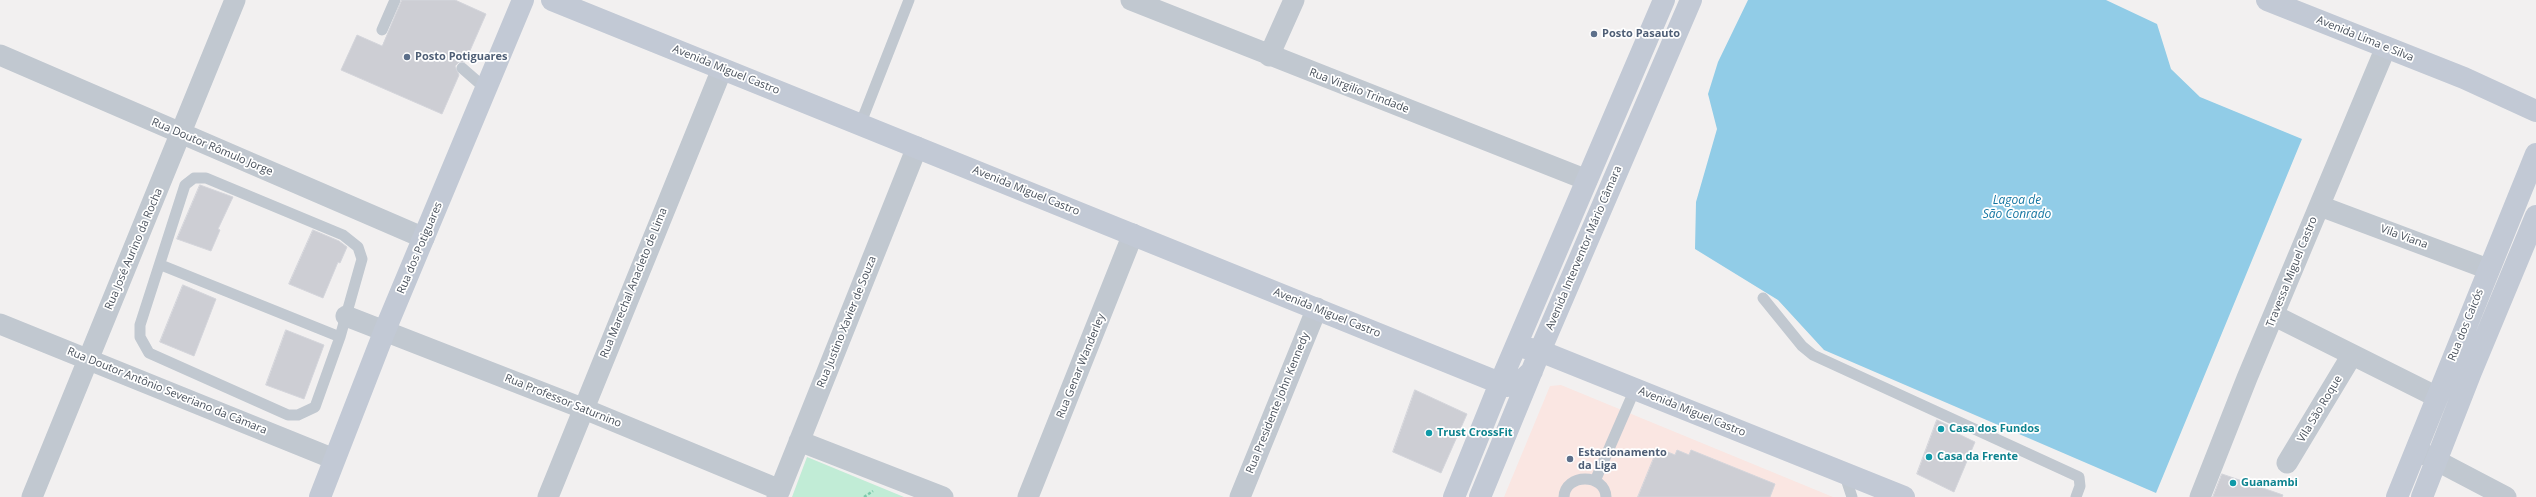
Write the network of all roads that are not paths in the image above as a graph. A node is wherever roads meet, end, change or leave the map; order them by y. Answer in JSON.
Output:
{"nodes":[{"id":1,"x":236,"y":0,"type":"edge"},
{"id":2,"x":395,"y":0,"type":"edge"},
{"id":3,"x":523,"y":0,"type":"edge"},
{"id":4,"x":552,"y":0,"type":"edge"},
{"id":5,"x":909,"y":0,"type":"edge"},
{"id":6,"x":1131,"y":0,"type":"edge"},
{"id":7,"x":1294,"y":0,"type":"edge"},
{"id":8,"x":1664,"y":0,"type":"edge"},
{"id":9,"x":1691,"y":0,"type":"edge"},
{"id":10,"x":2267,"y":0,"type":"edge"},
{"id":11,"x":382,"y":30,"type":"dead end"},
{"id":12,"x":2386,"y":47,"type":"junction"},
{"id":13,"x":0,"y":55,"type":"edge"},
{"id":14,"x":1269,"y":56,"type":"junction"},
{"id":15,"x":462,"y":68,"type":"dead end"},
{"id":16,"x":722,"y":69,"type":"junction"},
{"id":17,"x":2464,"y":78,"type":"junction"},
{"id":18,"x":486,"y":89,"type":"junction"},
{"id":19,"x":2536,"y":93,"type":"edge"},
{"id":20,"x":2536,"y":111,"type":"edge"},
{"id":21,"x":860,"y":125,"type":"junction"},
{"id":22,"x":182,"y":134,"type":"junction"},
{"id":23,"x":917,"y":147,"type":"junction"},
{"id":24,"x":2536,"y":154,"type":"edge"},
{"id":25,"x":1587,"y":180,"type":"junction"},
{"id":26,"x":2320,"y":206,"type":"junction"},
{"id":27,"x":2536,"y":216,"type":"edge"},
{"id":28,"x":1133,"y":234,"type":"junction"},
{"id":29,"x":424,"y":238,"type":"junction"},
{"id":30,"x":161,"y":265,"type":"junction"},
{"id":31,"x":2488,"y":269,"type":"junction"},
{"id":32,"x":1763,"y":298,"type":"dead end"},
{"id":33,"x":1316,"y":308,"type":"junction"},
{"id":34,"x":346,"y":316,"type":"junction"},
{"id":35,"x":2275,"y":316,"type":"junction"},
{"id":36,"x":0,"y":324,"type":"edge"},
{"id":37,"x":385,"y":330,"type":"junction"},
{"id":38,"x":340,"y":338,"type":"junction"},
{"id":39,"x":1540,"y":351,"type":"junction"},
{"id":40,"x":1513,"y":352,"type":"junction"},
{"id":41,"x":2352,"y":355,"type":"junction"},
{"id":42,"x":88,"y":359,"type":"junction"},
{"id":43,"x":2450,"y":364,"type":"junction"},
{"id":44,"x":1532,"y":371,"type":"junction"},
{"id":45,"x":2471,"y":372,"type":"junction"},
{"id":46,"x":1500,"y":383,"type":"junction"},
{"id":47,"x":1636,"y":389,"type":"junction"},
{"id":48,"x":2437,"y":397,"type":"junction"},
{"id":49,"x":582,"y":408,"type":"junction"},
{"id":50,"x":799,"y":441,"type":"junction"},
{"id":51,"x":2416,"y":450,"type":"junction"},
{"id":52,"x":334,"y":459,"type":"junction"},
{"id":53,"x":2437,"y":460,"type":"junction"},
{"id":54,"x":2287,"y":463,"type":"dead end"},
{"id":55,"x":1844,"y":473,"type":"junction"},
{"id":56,"x":1595,"y":481,"type":"junction"},
{"id":57,"x":778,"y":494,"type":"edge"},
{"id":58,"x":32,"y":497,"type":"edge"},
{"id":59,"x":320,"y":497,"type":"edge"},
{"id":60,"x":548,"y":497,"type":"edge"},
{"id":61,"x":943,"y":497,"type":"edge"},
{"id":62,"x":1028,"y":497,"type":"edge"},
{"id":63,"x":1240,"y":497,"type":"edge"},
{"id":64,"x":1454,"y":497,"type":"edge"},
{"id":65,"x":1480,"y":497,"type":"edge"},
{"id":66,"x":1564,"y":497,"type":"edge"},
{"id":67,"x":1606,"y":497,"type":"edge"},
{"id":68,"x":1852,"y":497,"type":"edge"},
{"id":69,"x":1904,"y":497,"type":"edge"},
{"id":70,"x":2076,"y":497,"type":"edge"},
{"id":71,"x":2200,"y":497,"type":"edge"},
{"id":72,"x":2397,"y":497,"type":"edge"},
{"id":73,"x":2422,"y":497,"type":"edge"},
{"id":74,"x":2506,"y":497,"type":"edge"}],
"edges":[{"from":1,"to":22,"type":"street","name":"Rua José Aurino da Rocha"},
{"from":2,"to":11,"type":"lane"},
{"from":3,"to":18,"type":"main road","name":"Rua dos Potiguares"},
{"from":4,"to":16,"type":"main road","name":"Avenida Miguel Castro"},
{"from":5,"to":21,"type":"lane"},
{"from":6,"to":14,"type":"street","name":"Rua Virgilio Trindade"},
{"from":7,"to":14,"type":"street"},
{"from":8,"to":25,"type":"main road"},
{"from":9,"to":39,"type":"main road","name":"Avenida Interventor Mário Câmara"},
{"from":10,"to":12,"type":"main road","name":"Avenida Lima e Silva"},
{"from":12,"to":17,"type":"main road","name":"Avenida Lima e Silva"},
{"from":12,"to":26,"type":"street","name":"Travessa Miguel Castro"},
{"from":13,"to":22,"type":"street","name":"Rua Doutor Rômulo Jorge"},
{"from":14,"to":25,"type":"street","name":"Rua Virgilio Trindade"},
{"from":15,"to":18,"type":"lane"},
{"from":16,"to":21,"type":"main road","name":"Avenida Miguel Castro"},
{"from":16,"to":49,"type":"street","name":"Rua Marechal Anacleto de Lima"},
{"from":17,"to":19,"type":"main road","name":"Avenida Lima e Silva"},
{"from":17,"to":20,"type":"main road","name":"Avenida Lima e Silva"},
{"from":18,"to":29,"type":"main road","name":"Rua dos Potiguares"},
{"from":21,"to":23,"type":"main road","name":"Avenida Miguel Castro"},
{"from":22,"to":29,"type":"street","name":"Rua Doutor Rômulo Jorge"},
{"from":22,"to":42,"type":"street","name":"Rua José Aurino da Rocha"},
{"from":23,"to":28,"type":"main road","name":"Avenida Miguel Castro"},
{"from":23,"to":50,"type":"street","name":"Rua Justino Xavier de Souza"},
{"from":24,"to":31,"type":"main road","name":"Rua dos Caicós"},
{"from":25,"to":40,"type":"main road"},
{"from":26,"to":31,"type":"street","name":"Vila Viana"},
{"from":26,"to":35,"type":"street","name":"Travessa Miguel Castro"},
{"from":27,"to":45,"type":"main road","name":"Rua dos Caicós"},
{"from":28,"to":33,"type":"main road","name":"Avenida Miguel Castro"},
{"from":28,"to":62,"type":"street","name":"Rua Genar Wanderley"},
{"from":29,"to":37,"type":"main road","name":"Rua dos Potiguares"},
{"from":30,"to":34,"type":"lane"},
{"from":30,"to":38,"type":"lane"},
{"from":30,"to":38,"type":"lane"},
{"from":31,"to":43,"type":"main road","name":"Rua dos Caicós"},
{"from":32,"to":70,"type":"lane"},
{"from":33,"to":46,"type":"main road","name":"Avenida Miguel Castro"},
{"from":33,"to":63,"type":"street","name":"Rua Presidente John Kennedy"},
{"from":34,"to":37,"type":"street","name":"Rua Professor Saturnino"},
{"from":34,"to":38,"type":"lane"},
{"from":35,"to":41,"type":"street"},
{"from":35,"to":71,"type":"street","name":"Travessa Miguel Castro"},
{"from":36,"to":42,"type":"street","name":"Rua Doutor Antônio Severiano da Câmara"},
{"from":37,"to":49,"type":"street","name":"Rua Professor Saturnino"},
{"from":37,"to":52,"type":"main road","name":"Rua dos Potiguares"},
{"from":39,"to":40,"type":"main road","name":"Avenida Miguel Castro"},
{"from":39,"to":44,"type":"main road","name":"Avenida Interventor Mário Câmara"},
{"from":39,"to":47,"type":"main road","name":"Avenida Miguel Castro"},
{"from":40,"to":46,"type":"main road"},
{"from":41,"to":48,"type":"street"},
{"from":41,"to":54,"type":"street","name":"Vila São Roque"},
{"from":42,"to":52,"type":"street","name":"Rua Doutor Antônio Severiano da Câmara"},
{"from":42,"to":58,"type":"street","name":"Rua José Aurino da Rocha"},
{"from":43,"to":45,"type":"main road"},
{"from":43,"to":48,"type":"main road","name":"Rua dos Caicós"},
{"from":44,"to":46,"type":"main road"},
{"from":44,"to":65,"type":"main road","name":"Avenida Interventor Mário Câmara"},
{"from":45,"to":53,"type":"main road","name":"Rua dos Caicós"},
{"from":46,"to":64,"type":"main road"},
{"from":47,"to":55,"type":"main road","name":"Avenida Miguel Castro"},
{"from":47,"to":56,"type":"lane"},
{"from":48,"to":51,"type":"main road","name":"Rua dos Caicós"},
{"from":49,"to":57,"type":"street","name":"Rua Professor Saturnino"},
{"from":49,"to":60,"type":"street","name":"Rua Marechal Anacleto de Lima"},
{"from":50,"to":57,"type":"street","name":"Rua Justino Xavier de Souza"},
{"from":50,"to":61,"type":"street"},
{"from":51,"to":53,"type":"street"},
{"from":51,"to":72,"type":"main road","name":"Rua dos Caicós"},
{"from":52,"to":59,"type":"main road","name":"Rua dos Potiguares"},
{"from":53,"to":73,"type":"main road","name":"Rua dos Caicós"},
{"from":53,"to":74,"type":"street"},
{"from":55,"to":68,"type":"lane"},
{"from":55,"to":69,"type":"main road","name":"Avenida Miguel Castro"},
{"from":56,"to":66,"type":"lane"},
{"from":56,"to":67,"type":"lane"}]}
